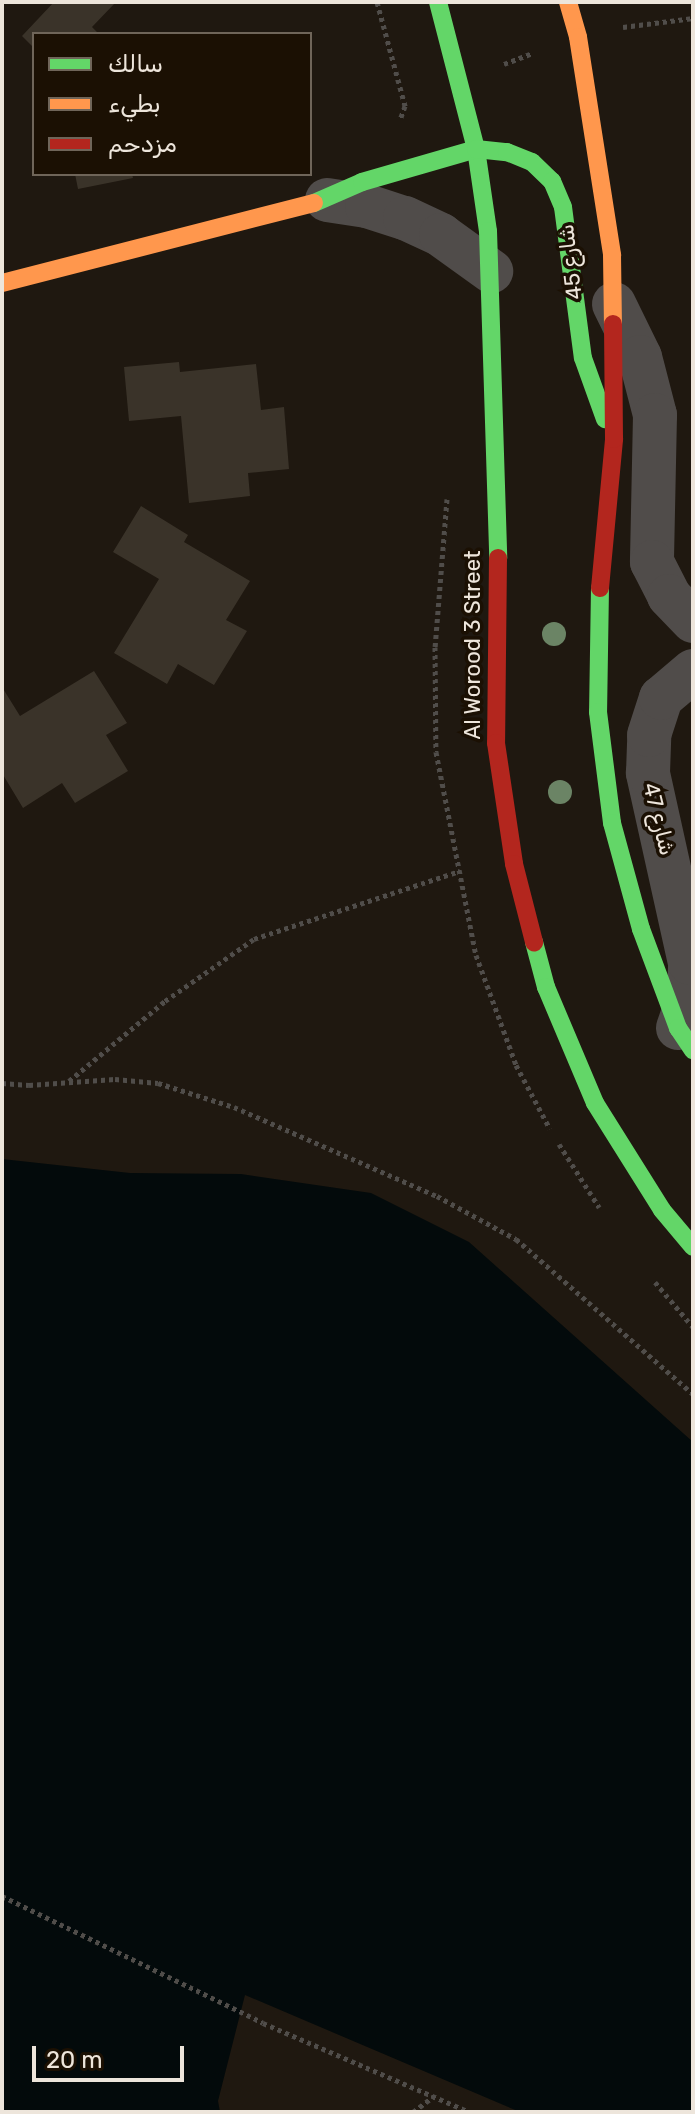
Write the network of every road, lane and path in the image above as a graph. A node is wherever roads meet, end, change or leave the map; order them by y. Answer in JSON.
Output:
{"nodes":[{"id":1,"x":377,"y":2,"type":"edge"},
{"id":2,"x":438,"y":2,"type":"edge"},
{"id":3,"x":568,"y":2,"type":"edge"},
{"id":4,"x":396,"y":129,"type":"dead end"},
{"id":5,"x":476,"y":149,"type":"junction"},
{"id":6,"x":327,"y":200,"type":"junction"},
{"id":7,"x":491,"y":271,"type":"junction"},
{"id":8,"x":2,"y":283,"type":"edge"},
{"id":9,"x":614,"y":304,"type":"junction"},
{"id":10,"x":614,"y":439,"type":"junction"},
{"id":11,"x":693,"y":621,"type":"edge"},
{"id":12,"x":693,"y":671,"type":"edge"},
{"id":13,"x":514,"y":864,"type":"junction"},
{"id":14,"x":685,"y":1039,"type":"edge"},
{"id":15,"x":69,"y":1082,"type":"junction"},
{"id":16,"x":2,"y":1083,"type":"edge"},
{"id":17,"x":693,"y":1247,"type":"edge"},
{"id":18,"x":693,"y":1394,"type":"edge"},
{"id":19,"x":2,"y":1896,"type":"edge"},
{"id":20,"x":434,"y":2096,"type":"junction"},
{"id":21,"x":413,"y":2112,"type":"edge"},
{"id":22,"x":470,"y":2112,"type":"edge"}],
"edges":[{"from":1,"to":4,"type":"path"},
{"from":2,"to":5,"type":"street","name":"Al Worood 3 Street"},
{"from":3,"to":9,"type":"street"},
{"from":5,"to":6,"type":"street","name":"شارع 45"},
{"from":5,"to":7,"type":"street","name":"Al Worood 3 Street"},
{"from":5,"to":10,"type":"street","name":"شارع 45"},
{"from":6,"to":7,"type":"street","name":"شارع 45"},
{"from":6,"to":8,"type":"street","name":"شارع 45"},
{"from":7,"to":13,"type":"street","name":"Al Worood 3 Street"},
{"from":9,"to":10,"type":"street"},
{"from":9,"to":11,"type":"street"},
{"from":10,"to":14,"type":"street"},
{"from":12,"to":14,"type":"street","name":"شارع 47"},
{"from":13,"to":15,"type":"path"},
{"from":13,"to":17,"type":"street","name":"Al Worood 3 Street"},
{"from":15,"to":16,"type":"path"},
{"from":15,"to":18,"type":"path"},
{"from":19,"to":20,"type":"path"},
{"from":20,"to":21,"type":"path"},
{"from":20,"to":22,"type":"path"}]}
